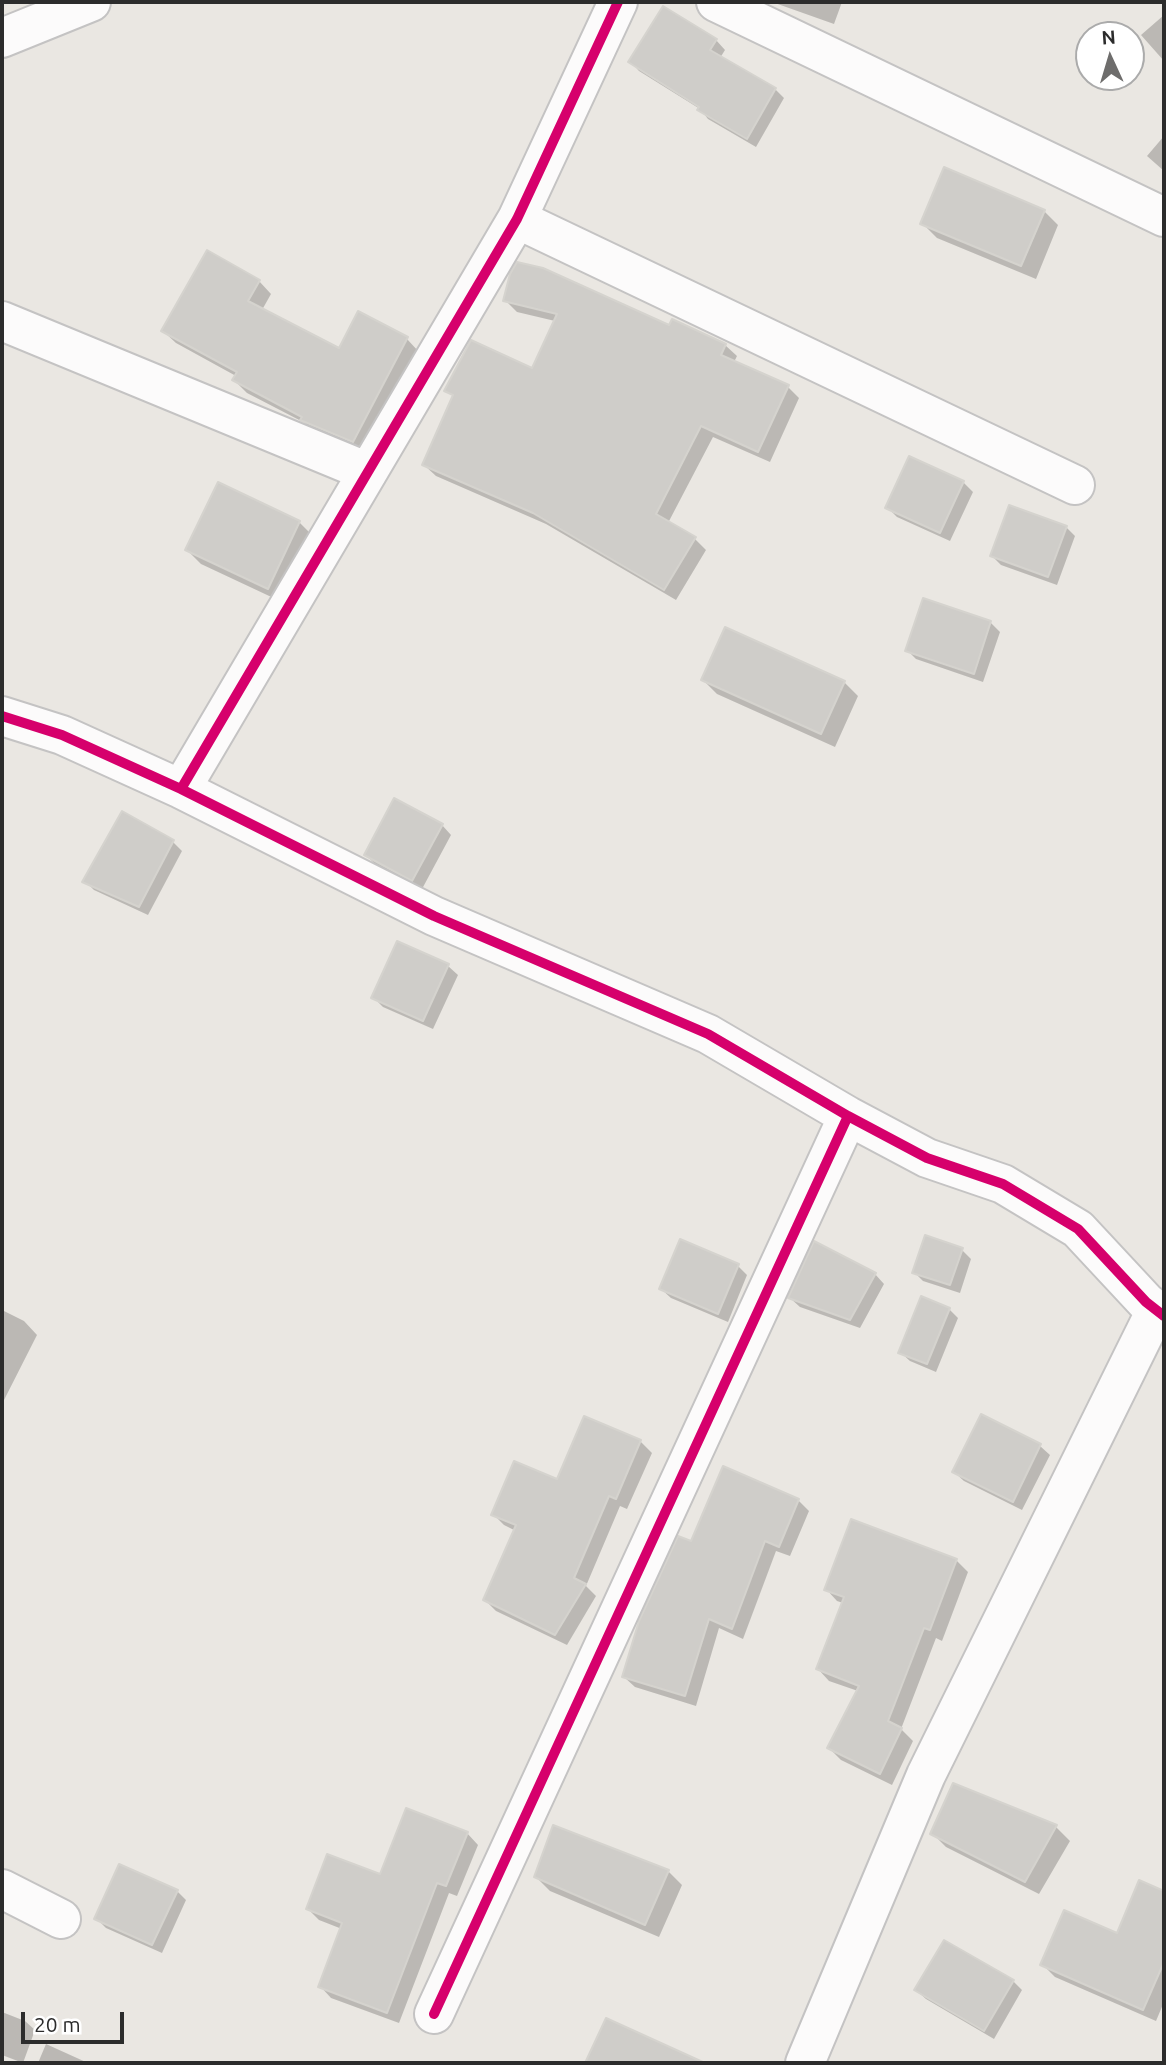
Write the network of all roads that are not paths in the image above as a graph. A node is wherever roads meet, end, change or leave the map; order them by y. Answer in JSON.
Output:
{"nodes":[{"id":1,"x":91,"y":2,"type":"edge"},
{"id":2,"x":618,"y":2,"type":"edge"},
{"id":3,"x":716,"y":2,"type":"edge"},
{"id":4,"x":2,"y":38,"type":"edge"},
{"id":5,"x":1164,"y":217,"type":"edge"},
{"id":6,"x":517,"y":219,"type":"junction"},
{"id":7,"x":2,"y":321,"type":"edge"},
{"id":8,"x":368,"y":472,"type":"junction"},
{"id":9,"x":1075,"y":485,"type":"dead end"},
{"id":10,"x":2,"y":716,"type":"edge"},
{"id":11,"x":181,"y":789,"type":"junction"},
{"id":12,"x":848,"y":1116,"type":"junction"},
{"id":13,"x":1160,"y":1313,"type":"edge"},
{"id":14,"x":2,"y":1889,"type":"edge"},
{"id":15,"x":61,"y":1919,"type":"dead end"},
{"id":16,"x":434,"y":2014,"type":"dead end"},
{"id":17,"x":805,"y":2063,"type":"edge"}],
"edges":[{"from":1,"to":4,"type":"street"},
{"from":2,"to":6,"type":"street"},
{"from":3,"to":5,"type":"street"},
{"from":6,"to":8,"type":"street"},
{"from":6,"to":9,"type":"street"},
{"from":7,"to":8,"type":"street"},
{"from":8,"to":11,"type":"street"},
{"from":10,"to":11,"type":"street"},
{"from":11,"to":12,"type":"street"},
{"from":12,"to":13,"type":"street"},
{"from":12,"to":16,"type":"street"},
{"from":13,"to":17,"type":"street"},
{"from":14,"to":15,"type":"street"}]}
